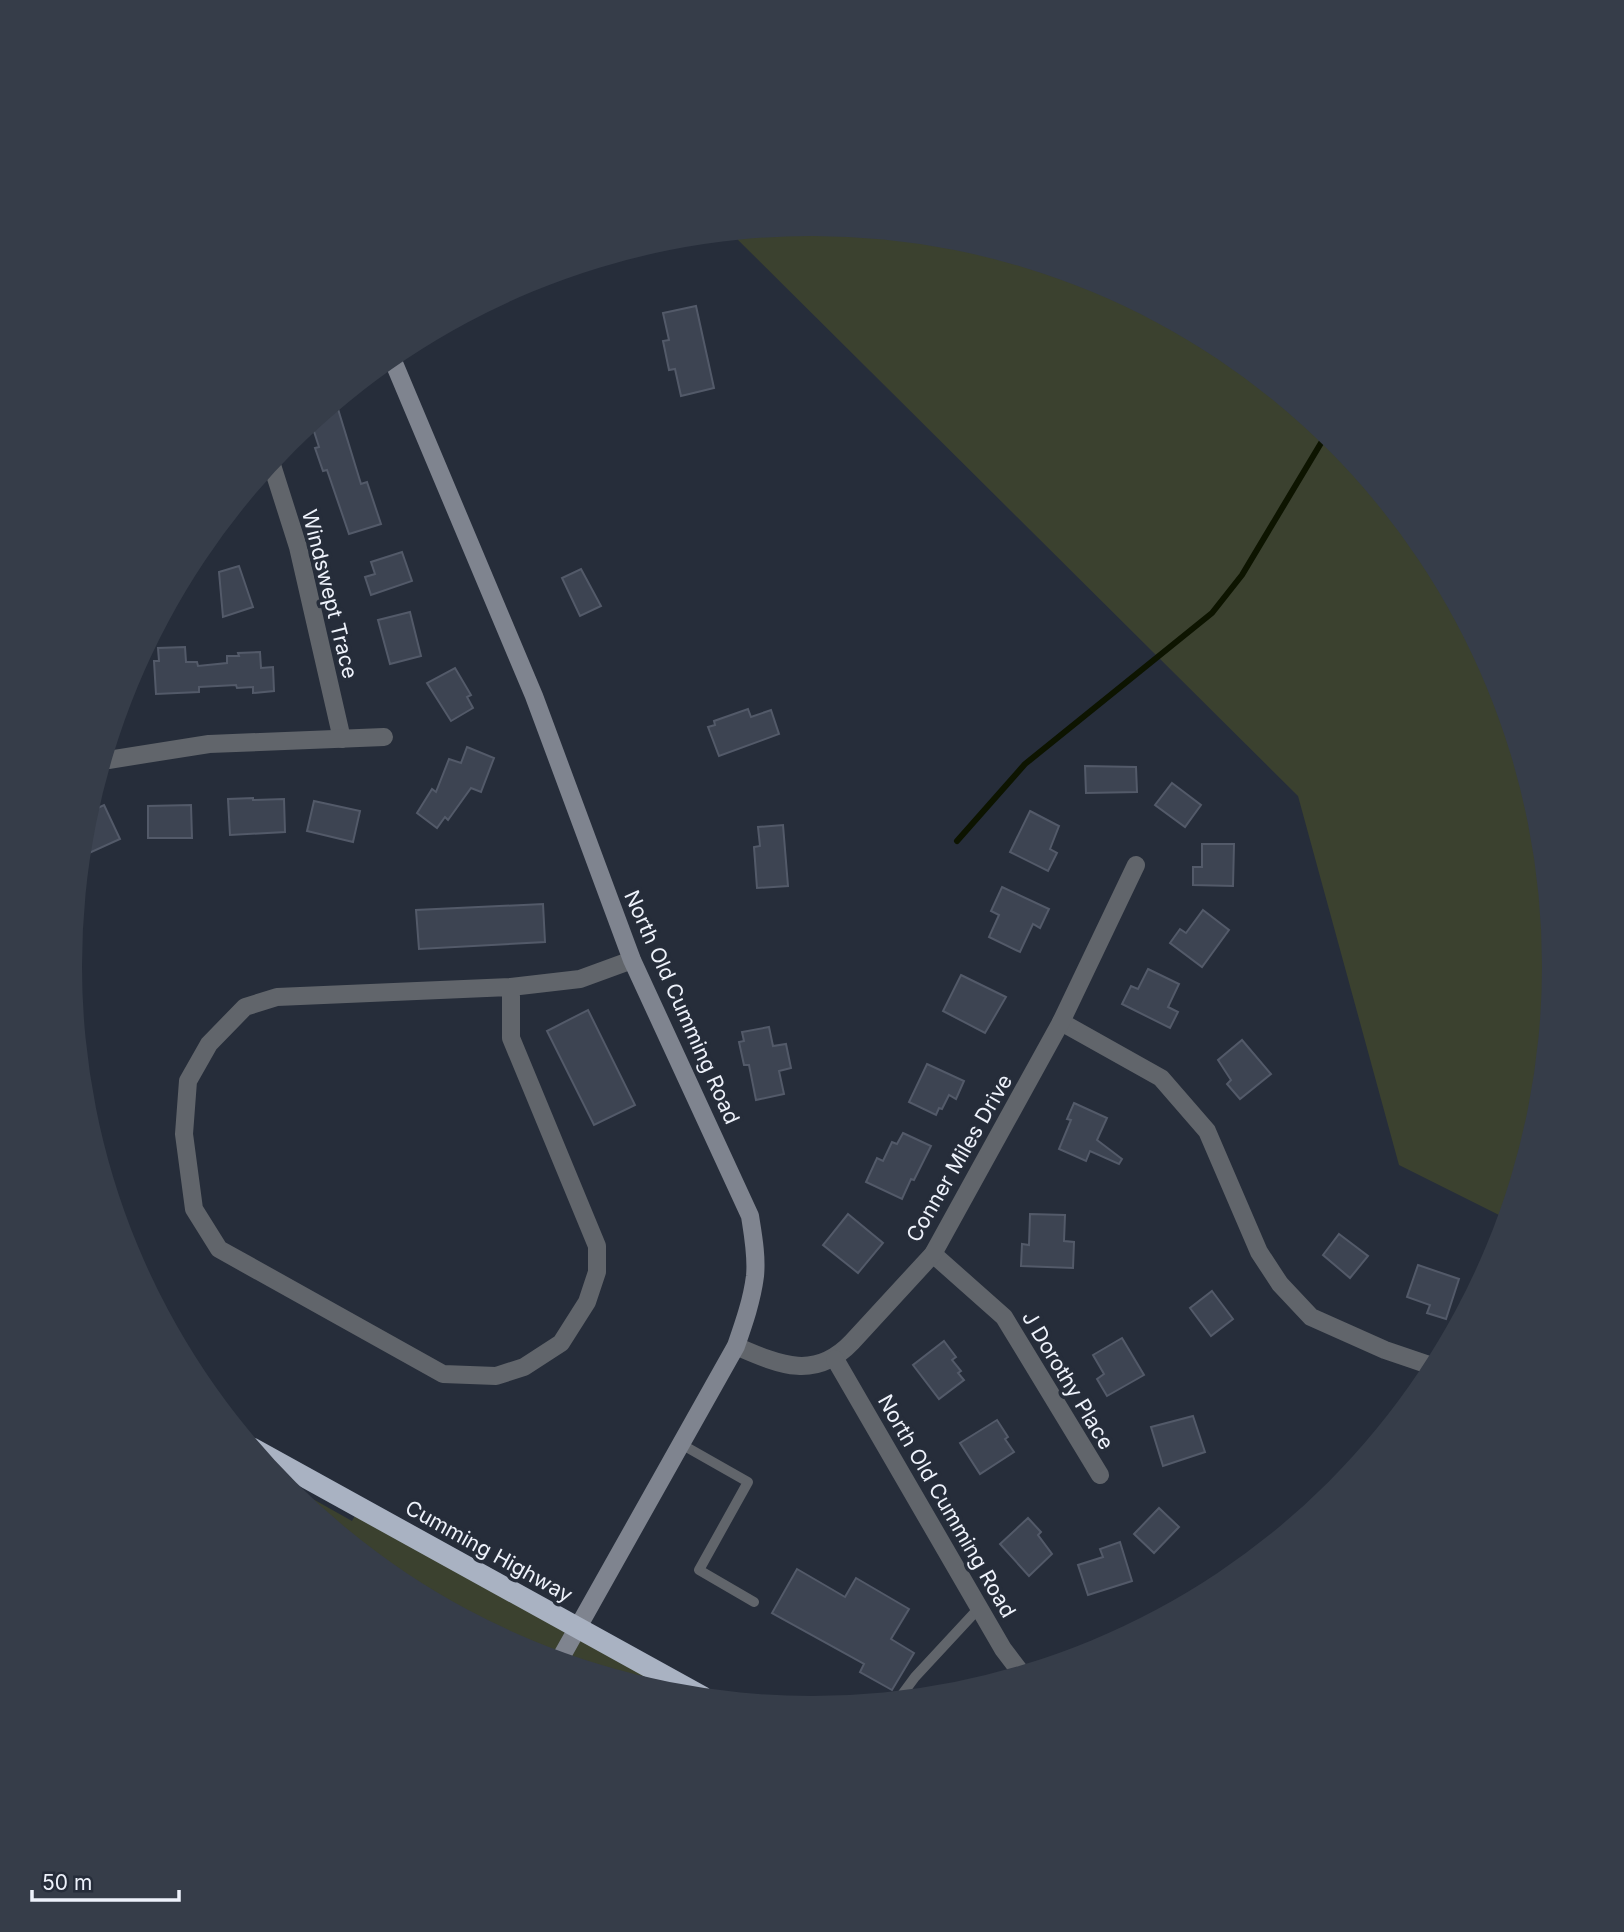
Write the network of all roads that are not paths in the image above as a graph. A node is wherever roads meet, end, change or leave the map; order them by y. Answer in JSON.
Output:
{"nodes":[{"id":1,"x":396,"y":367,"type":"edge"},
{"id":2,"x":274,"y":473,"type":"edge"},
{"id":3,"x":384,"y":737,"type":"dead end"},
{"id":4,"x":342,"y":739,"type":"junction"},
{"id":5,"x":112,"y":759,"type":"edge"},
{"id":6,"x":1136,"y":866,"type":"dead end"},
{"id":7,"x":632,"y":960,"type":"junction"},
{"id":8,"x":511,"y":987,"type":"junction"},
{"id":9,"x":1061,"y":1022,"type":"junction"},
{"id":10,"x":933,"y":1254,"type":"junction"},
{"id":11,"x":736,"y":1346,"type":"junction"},
{"id":12,"x":835,"y":1359,"type":"junction"},
{"id":13,"x":1424,"y":1363,"type":"edge"},
{"id":14,"x":681,"y":1444,"type":"junction"},
{"id":15,"x":277,"y":1462,"type":"edge"},
{"id":16,"x":1100,"y":1475,"type":"dead end"},
{"id":17,"x":754,"y":1602,"type":"dead end"},
{"id":18,"x":979,"y":1608,"type":"junction"},
{"id":19,"x":576,"y":1628,"type":"junction"},
{"id":20,"x":563,"y":1652,"type":"edge"},
{"id":21,"x":1016,"y":1666,"type":"edge"},
{"id":22,"x":678,"y":1683,"type":"edge"},
{"id":23,"x":905,"y":1690,"type":"edge"}],
"edges":[{"from":1,"to":7,"type":"street","name":"North Old Cumming Road"},
{"from":2,"to":4,"type":"street","name":"Windswept Trace"},
{"from":3,"to":4,"type":"street"},
{"from":4,"to":5,"type":"street"},
{"from":6,"to":9,"type":"street","name":"Conner Miles Drive"},
{"from":7,"to":8,"type":"street"},
{"from":7,"to":11,"type":"street","name":"North Old Cumming Road"},
{"from":8,"to":8,"type":"street"},
{"from":9,"to":10,"type":"street","name":"Conner Miles Drive"},
{"from":9,"to":13,"type":"street"},
{"from":10,"to":12,"type":"street","name":"Conner Miles Drive"},
{"from":10,"to":16,"type":"street","name":"J Dorothy Place"},
{"from":11,"to":12,"type":"street"},
{"from":11,"to":14,"type":"street","name":"North Old Cumming Road"},
{"from":12,"to":18,"type":"street","name":"North Old Cumming Road"},
{"from":14,"to":17,"type":"lane"},
{"from":14,"to":19,"type":"street","name":"North Old Cumming Road"},
{"from":15,"to":19,"type":"highway","name":"Cumming Highway"},
{"from":18,"to":21,"type":"street","name":"North Old Cumming Road"},
{"from":18,"to":23,"type":"lane"},
{"from":19,"to":20,"type":"street","name":"North Old Cumming Road"},
{"from":19,"to":22,"type":"highway","name":"Cumming Highway"}]}
